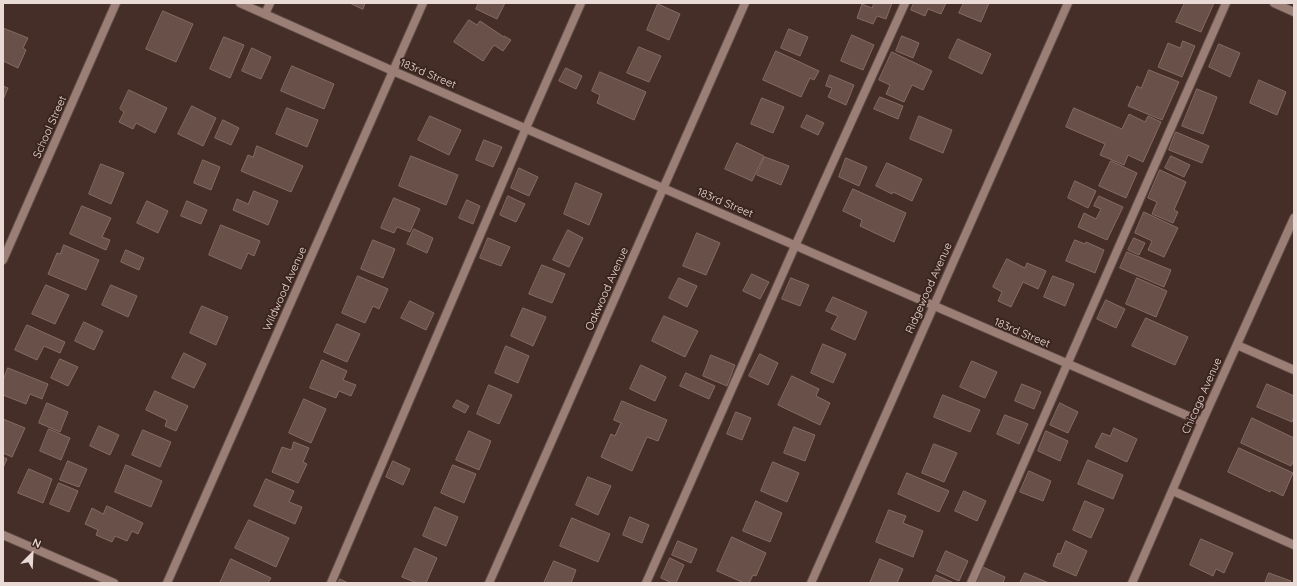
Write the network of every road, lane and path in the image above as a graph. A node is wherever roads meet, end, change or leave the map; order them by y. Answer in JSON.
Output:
{"nodes":[{"id":1,"x":116,"y":3,"type":"edge"},
{"id":2,"x":240,"y":3,"type":"edge"},
{"id":3,"x":270,"y":3,"type":"edge"},
{"id":4,"x":423,"y":3,"type":"edge"},
{"id":5,"x":582,"y":3,"type":"edge"},
{"id":6,"x":745,"y":3,"type":"edge"},
{"id":7,"x":905,"y":3,"type":"edge"},
{"id":8,"x":1068,"y":3,"type":"edge"},
{"id":9,"x":1226,"y":3,"type":"edge"},
{"id":10,"x":1274,"y":3,"type":"edge"},
{"id":11,"x":1294,"y":12,"type":"edge"},
{"id":12,"x":265,"y":14,"type":"junction"},
{"id":13,"x":393,"y":71,"type":"junction"},
{"id":14,"x":526,"y":128,"type":"junction"},
{"id":15,"x":663,"y":188,"type":"junction"},
{"id":16,"x":1294,"y":218,"type":"edge"},
{"id":17,"x":796,"y":246,"type":"junction"},
{"id":18,"x":3,"y":260,"type":"edge"},
{"id":19,"x":933,"y":306,"type":"junction"},
{"id":20,"x":1237,"y":345,"type":"junction"},
{"id":21,"x":1067,"y":364,"type":"junction"},
{"id":22,"x":1294,"y":370,"type":"edge"},
{"id":23,"x":1202,"y":422,"type":"junction"},
{"id":24,"x":1173,"y":491,"type":"junction"},
{"id":25,"x":3,"y":535,"type":"edge"},
{"id":26,"x":1294,"y":545,"type":"edge"},
{"id":27,"x":114,"y":583,"type":"edge"},
{"id":28,"x":167,"y":583,"type":"edge"},
{"id":29,"x":331,"y":583,"type":"edge"},
{"id":30,"x":489,"y":583,"type":"edge"},
{"id":31,"x":646,"y":583,"type":"edge"},
{"id":32,"x":811,"y":583,"type":"edge"},
{"id":33,"x":971,"y":583,"type":"edge"},
{"id":34,"x":1132,"y":583,"type":"edge"}],
"edges":[{"from":1,"to":18,"type":"street","name":"School Street"},
{"from":2,"to":12,"type":"street","name":"183rd Street"},
{"from":3,"to":12,"type":"street"},
{"from":4,"to":13,"type":"street","name":"Wildwood Avenue"},
{"from":5,"to":14,"type":"street"},
{"from":6,"to":15,"type":"street","name":"Oakwood Avenue"},
{"from":7,"to":17,"type":"street"},
{"from":8,"to":19,"type":"street","name":"Ridgewood Avenue"},
{"from":9,"to":21,"type":"street"},
{"from":10,"to":11,"type":"street"},
{"from":12,"to":13,"type":"street","name":"183rd Street"},
{"from":13,"to":14,"type":"street","name":"183rd Street"},
{"from":13,"to":28,"type":"street","name":"Wildwood Avenue"},
{"from":14,"to":15,"type":"street","name":"183rd Street"},
{"from":14,"to":29,"type":"street"},
{"from":15,"to":17,"type":"street","name":"183rd Street"},
{"from":15,"to":30,"type":"street","name":"Oakwood Avenue"},
{"from":16,"to":20,"type":"street","name":"Chicago Avenue"},
{"from":17,"to":19,"type":"street","name":"183rd Street"},
{"from":17,"to":31,"type":"street"},
{"from":19,"to":21,"type":"street","name":"183rd Street"},
{"from":19,"to":32,"type":"street","name":"Ridgewood Avenue"},
{"from":20,"to":22,"type":"street"},
{"from":20,"to":23,"type":"street","name":"Chicago Avenue"},
{"from":21,"to":23,"type":"street","name":"183rd Street"},
{"from":21,"to":33,"type":"street"},
{"from":23,"to":24,"type":"street","name":"Chicago Avenue"},
{"from":24,"to":26,"type":"street"},
{"from":24,"to":34,"type":"street","name":"Chicago Avenue"},
{"from":25,"to":27,"type":"street"}]}
